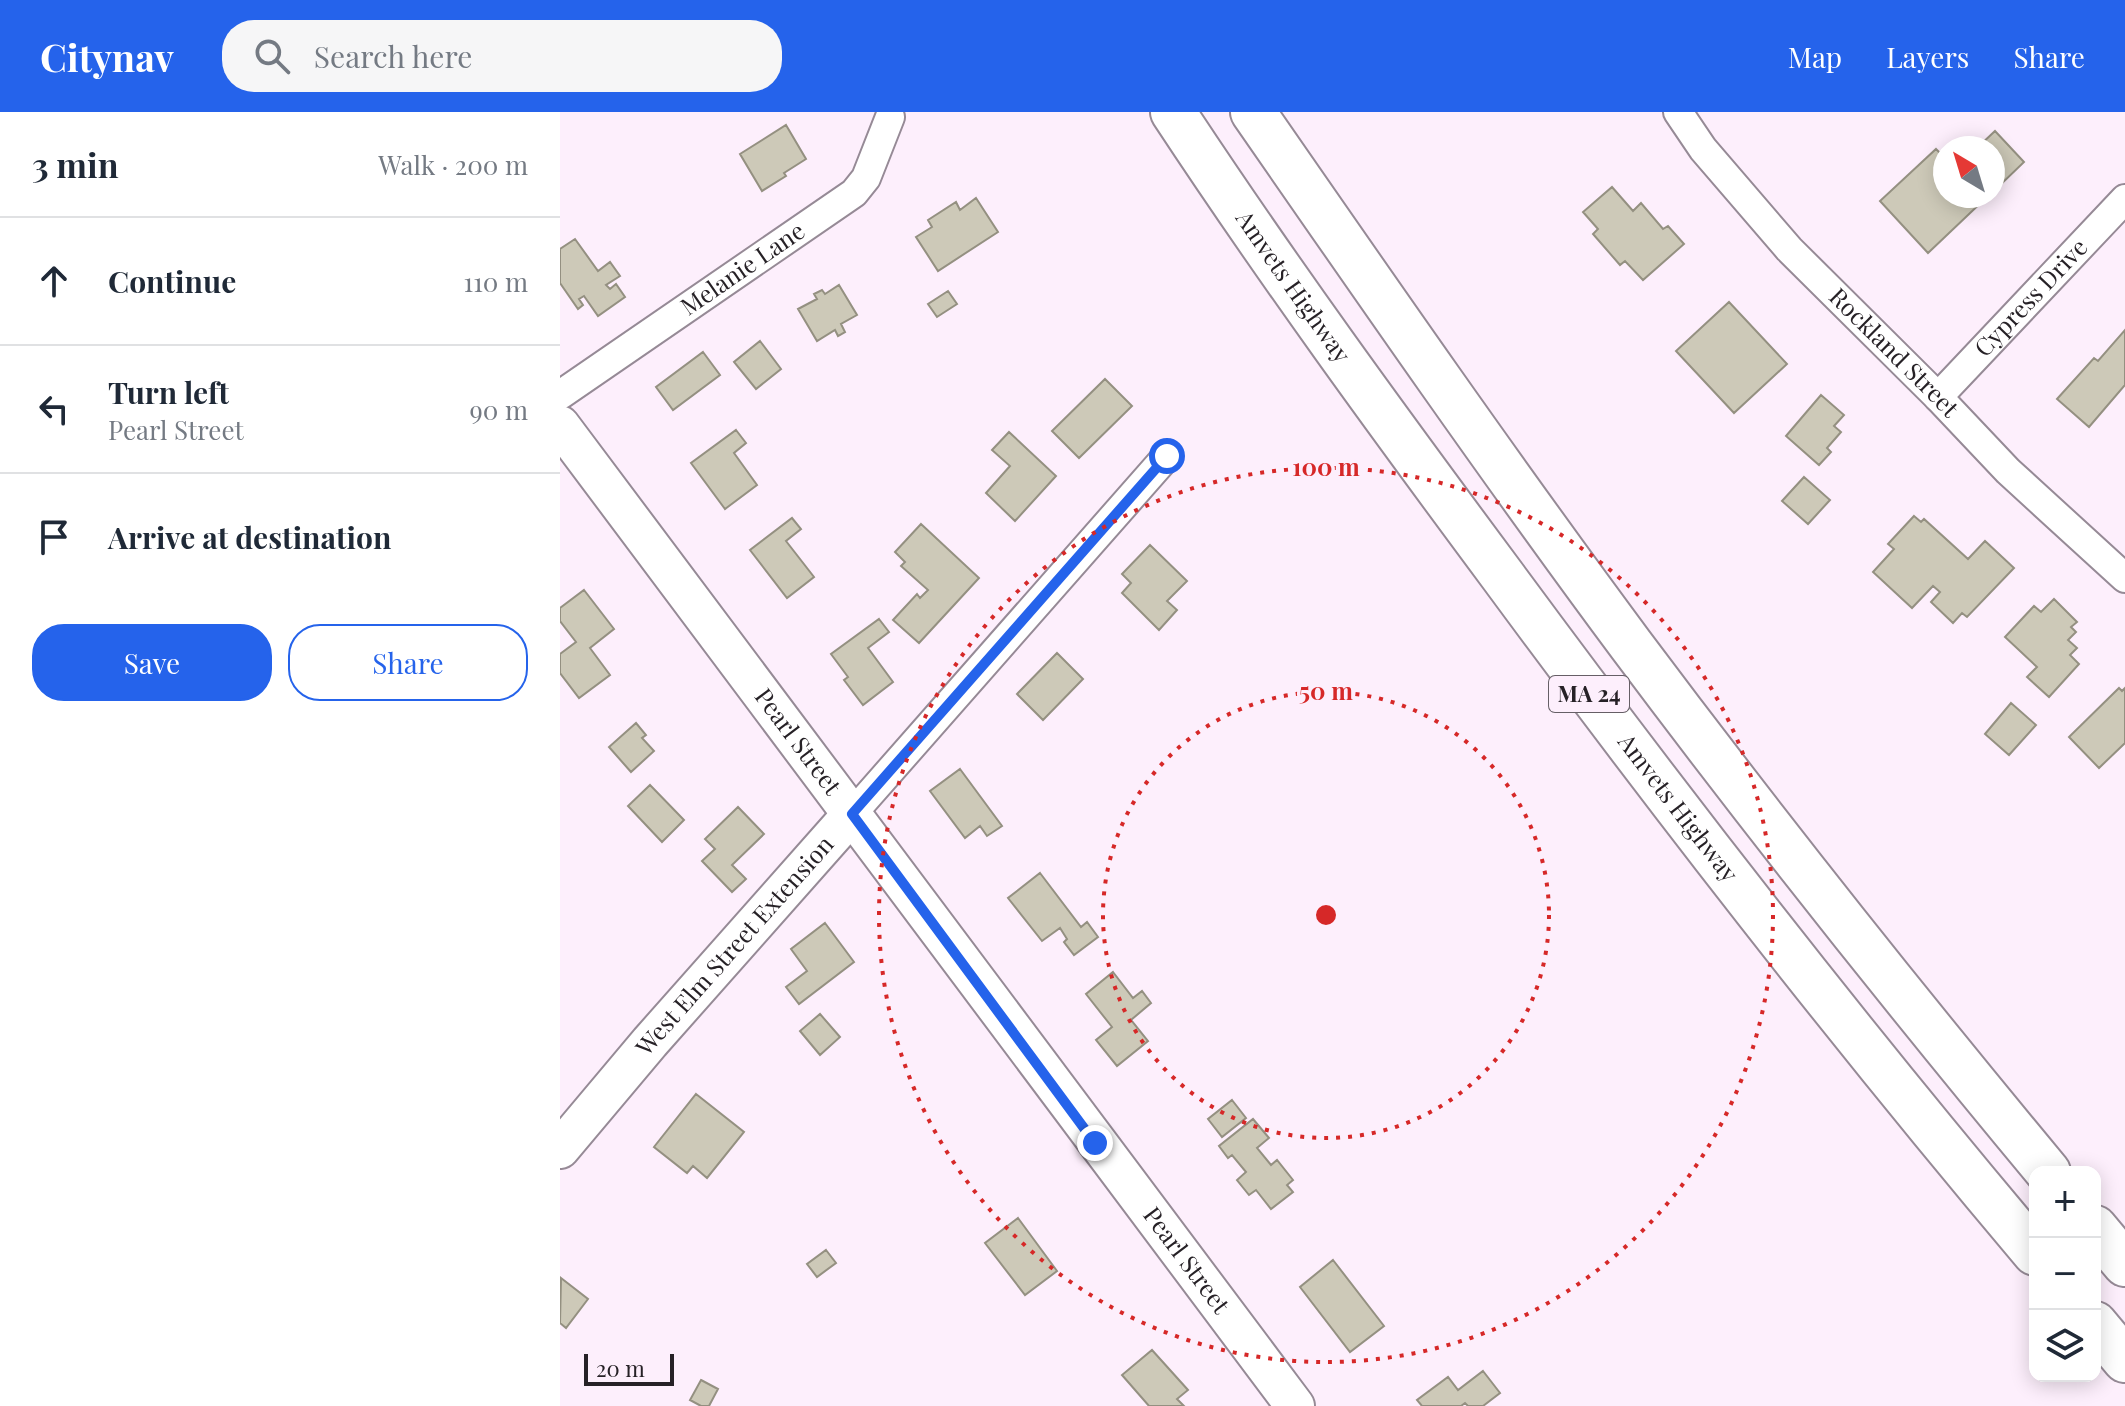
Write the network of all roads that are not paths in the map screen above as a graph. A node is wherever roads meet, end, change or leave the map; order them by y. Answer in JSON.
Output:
{"nodes":[{"id":1,"x":1173,"y":112,"type":"edge"},
{"id":2,"x":1253,"y":112,"type":"edge"},
{"id":3,"x":1678,"y":112,"type":"edge"},
{"id":4,"x":890,"y":117,"type":"dead end"},
{"id":5,"x":2125,"y":199,"type":"edge"},
{"id":6,"x":560,"y":395,"type":"edge"},
{"id":7,"x":1938,"y":397,"type":"junction"},
{"id":8,"x":560,"y":425,"type":"edge"},
{"id":9,"x":1167,"y":456,"type":"dead end"},
{"id":10,"x":2125,"y":578,"type":"edge"},
{"id":11,"x":852,"y":814,"type":"junction"},
{"id":12,"x":560,"y":1149,"type":"edge"},
{"id":13,"x":2043,"y":1166,"type":"edge"},
{"id":14,"x":2101,"y":1235,"type":"edge"},
{"id":15,"x":2029,"y":1246,"type":"edge"},
{"id":16,"x":2125,"y":1264,"type":"edge"},
{"id":17,"x":2101,"y":1331,"type":"edge"},
{"id":18,"x":2125,"y":1360,"type":"edge"},
{"id":19,"x":1295,"y":1406,"type":"edge"}],
"edges":[{"from":1,"to":15,"type":"highway","name":"Amvets Highway","number":"MA 24"},
{"from":2,"to":13,"type":"highway","number":"MA 24"},
{"from":3,"to":7,"type":"street","name":"Rockland Street"},
{"from":4,"to":6,"type":"street","name":"Melanie Lane"},
{"from":5,"to":7,"type":"street","name":"Cypress Drive"},
{"from":7,"to":10,"type":"street","name":"Rockland Street"},
{"from":8,"to":11,"type":"street","name":"Pearl Street"},
{"from":9,"to":11,"type":"street","name":"West Elm Street Extension"},
{"from":11,"to":12,"type":"street","name":"West Elm Street Extension"},
{"from":11,"to":19,"type":"street","name":"Pearl Street"},
{"from":14,"to":16,"type":"highway"},
{"from":17,"to":18,"type":"highway"}]}
